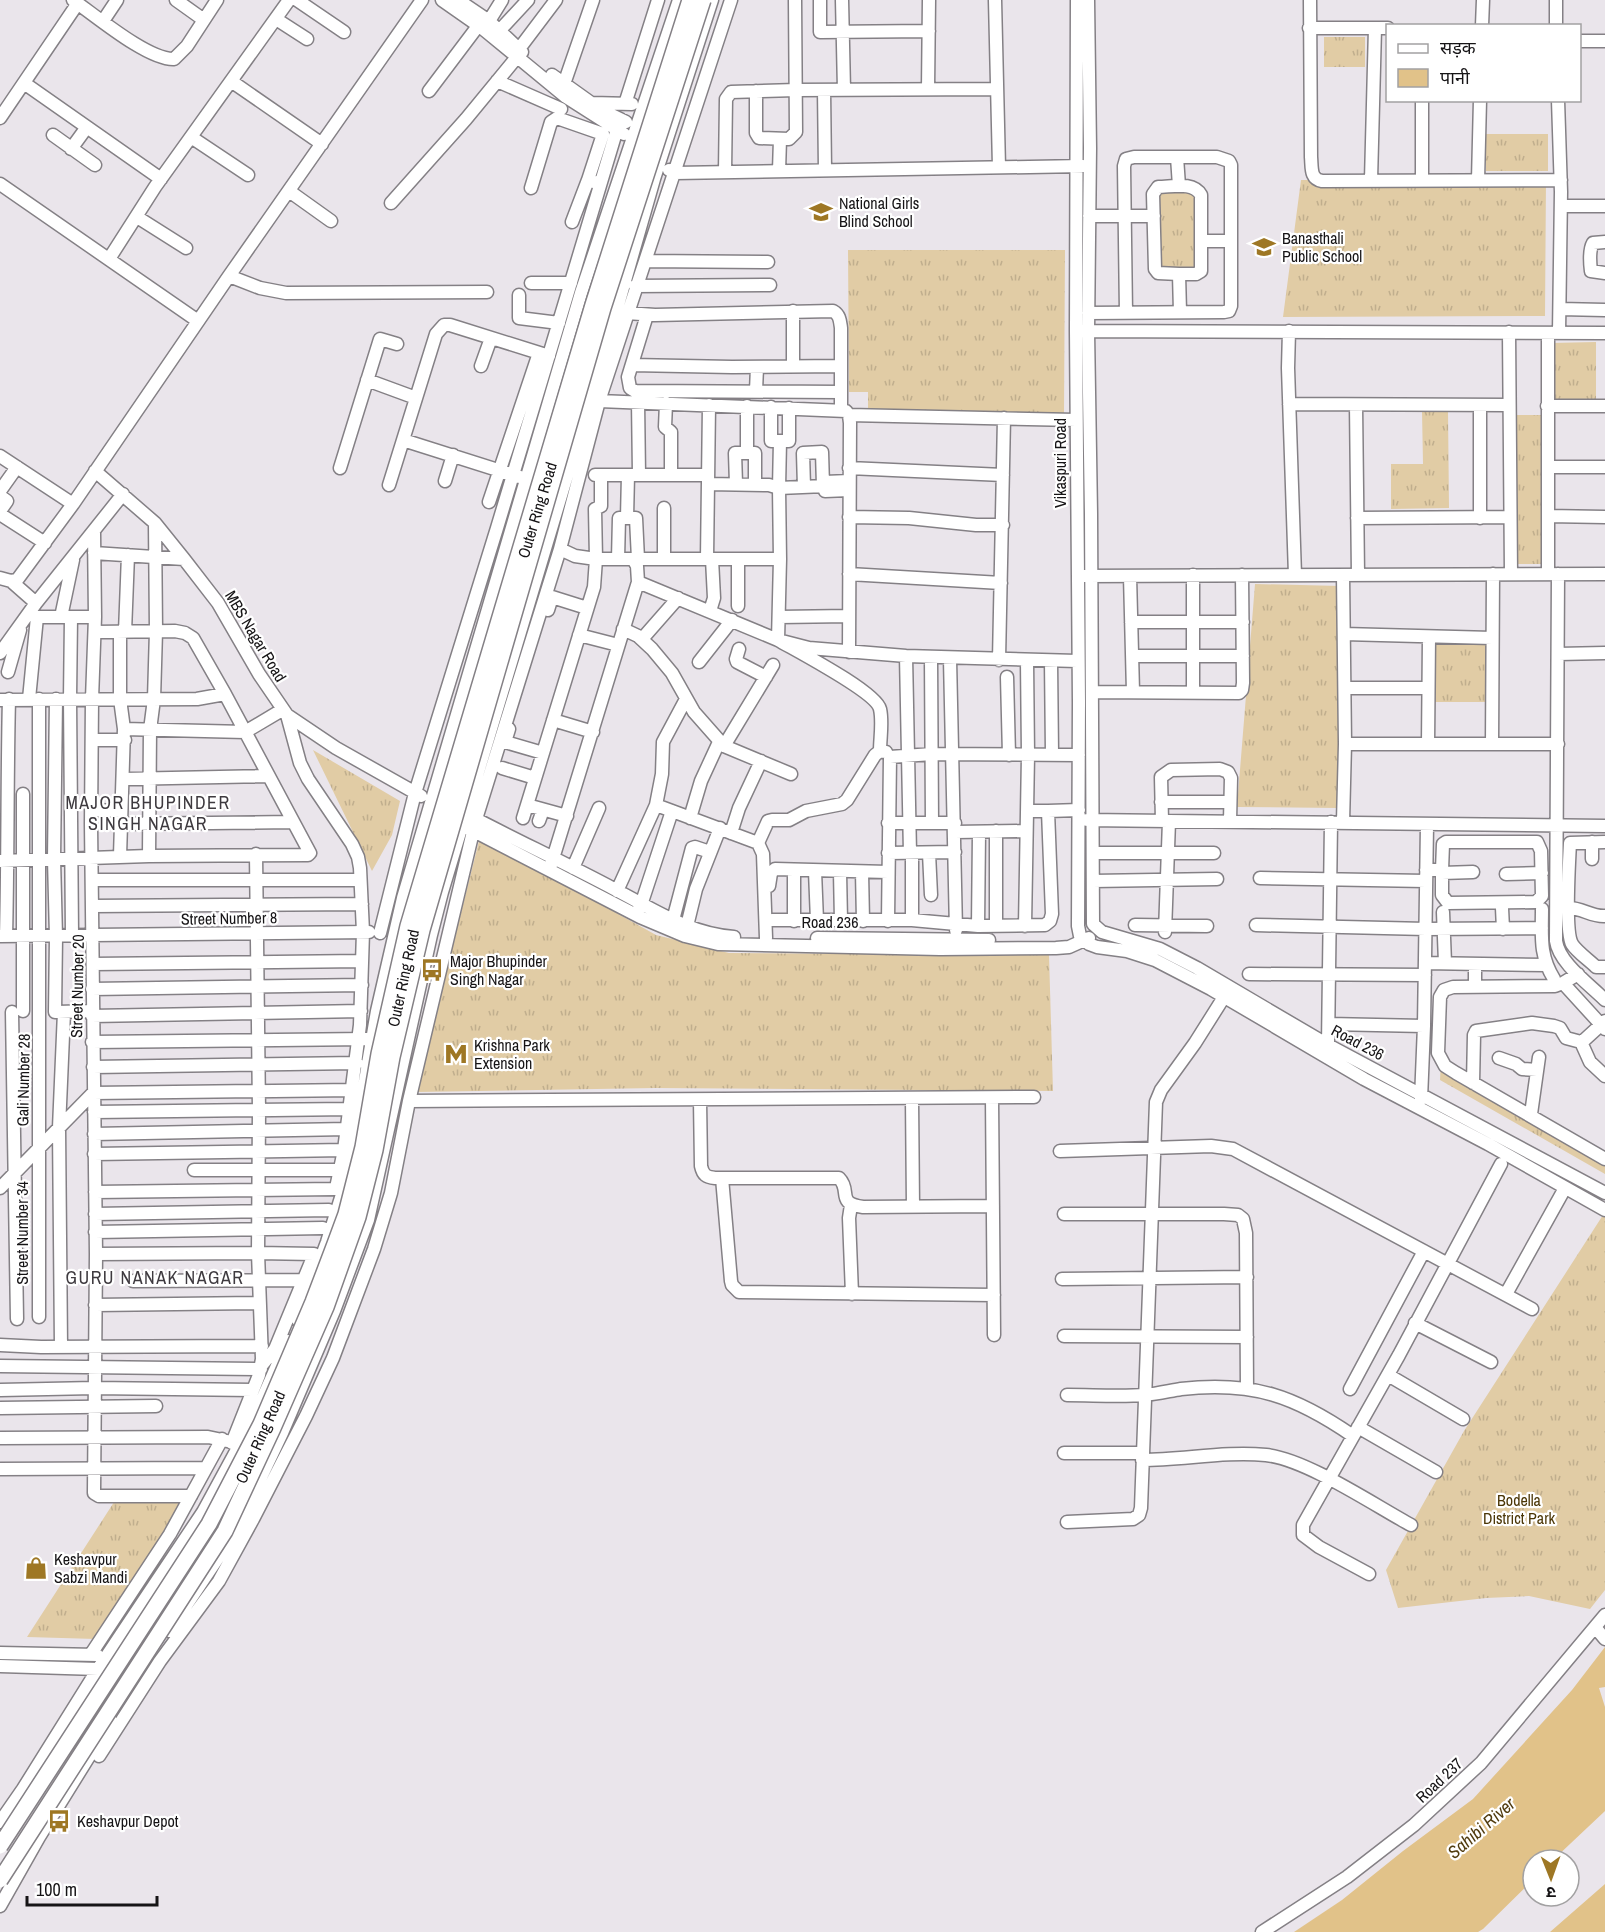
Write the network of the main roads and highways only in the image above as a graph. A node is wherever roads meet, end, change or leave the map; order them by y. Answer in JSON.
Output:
{"nodes":[{"id":1,"x":690,"y":0,"type":"edge"},
{"id":2,"x":703,"y":0,"type":"edge"},
{"id":3,"x":0,"y":1846,"type":"edge"},
{"id":4,"x":0,"y":1880,"type":"edge"}],
"edges":[{"from":1,"to":3,"type":"main road","name":"Outer Ring Road","bridge":true},
{"from":2,"to":4,"type":"main road","name":"Outer Ring Road","bridge":true}]}
